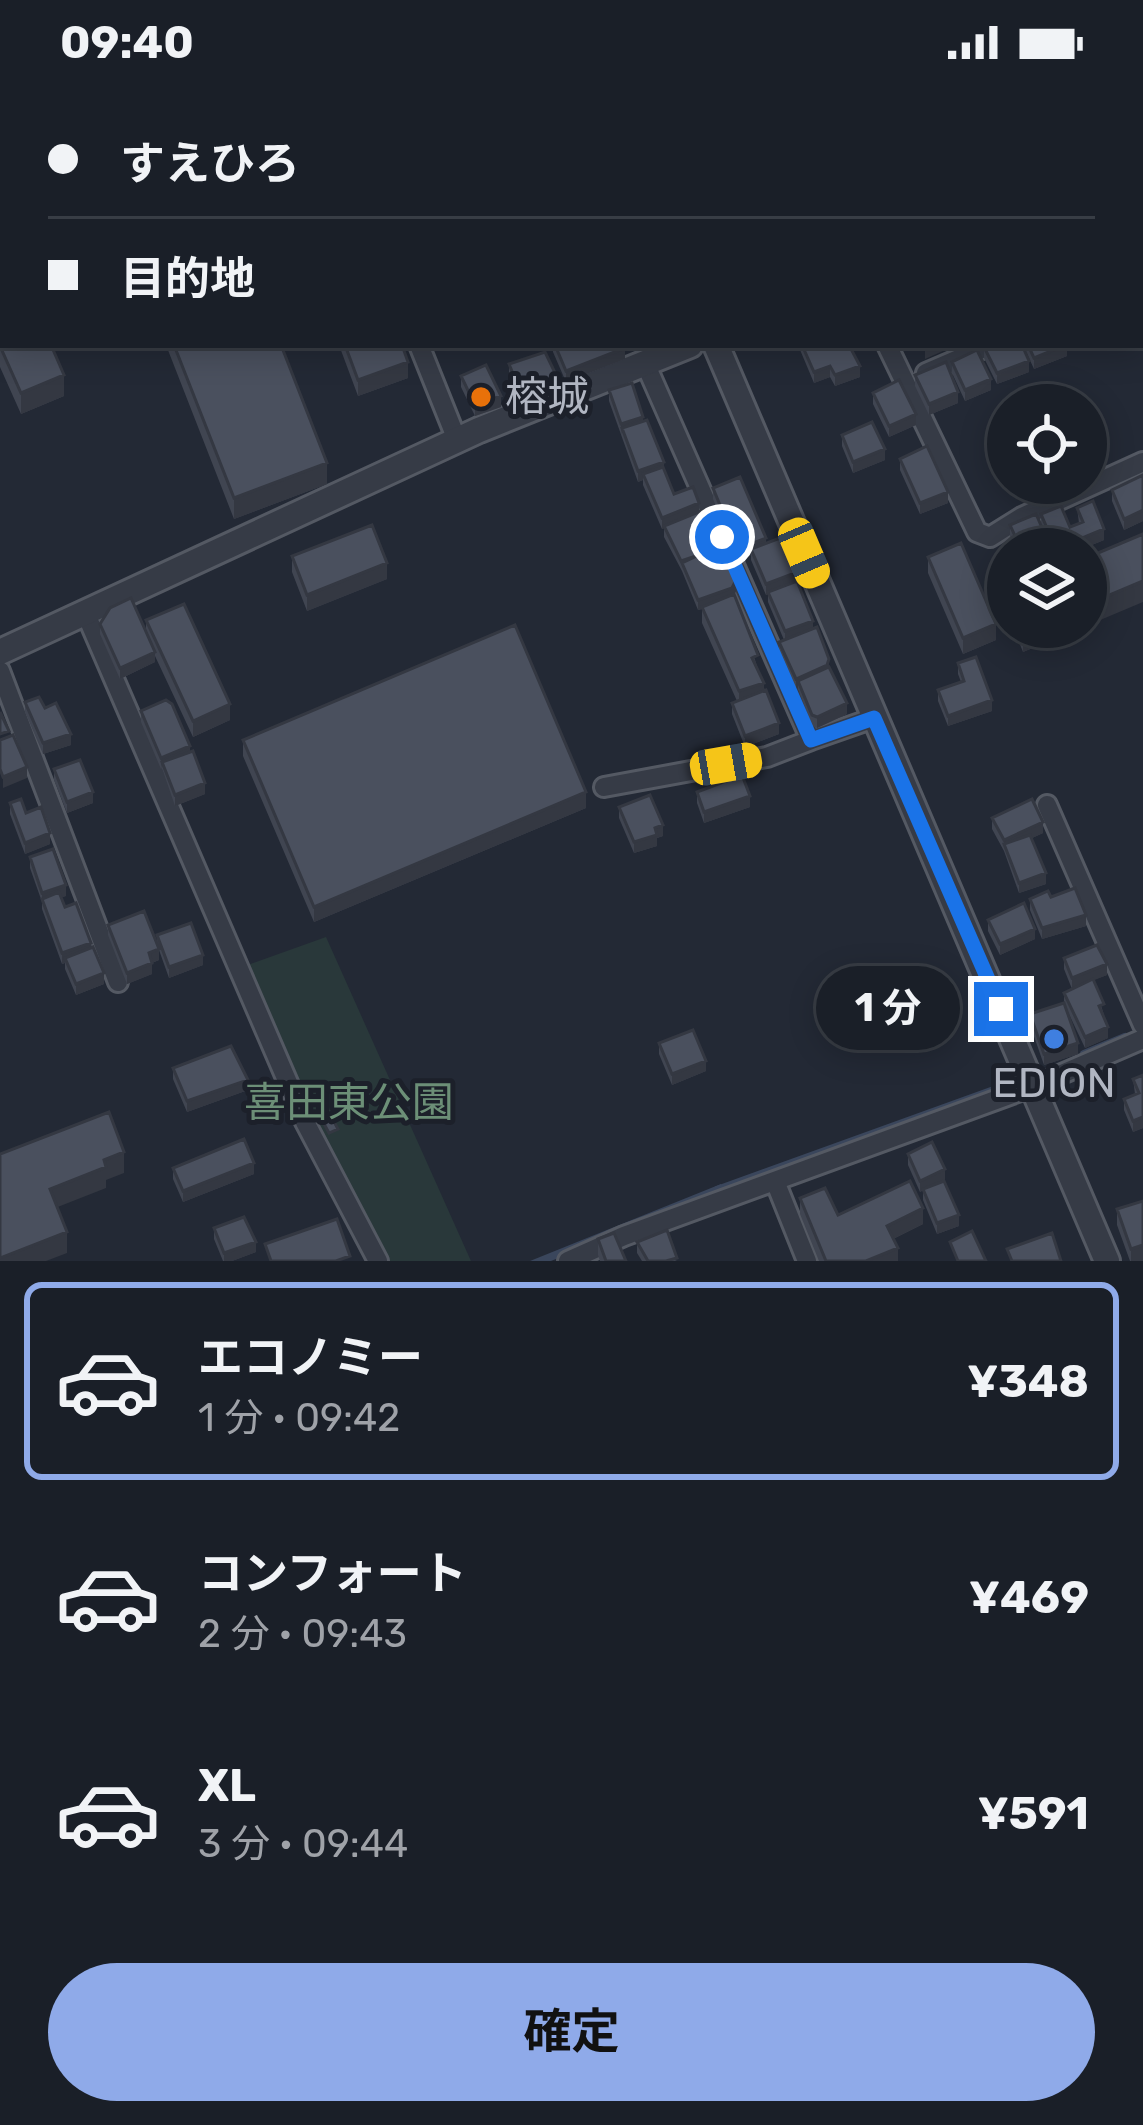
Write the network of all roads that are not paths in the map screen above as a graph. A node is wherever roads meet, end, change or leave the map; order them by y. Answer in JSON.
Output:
{"nodes":[{"id":1,"x":420,"y":348,"type":"edge"},
{"id":2,"x":682,"y":348,"type":"edge"},
{"id":3,"x":717,"y":348,"type":"edge"},
{"id":4,"x":888,"y":348,"type":"edge"},
{"id":5,"x":984,"y":348,"type":"edge"},
{"id":6,"x":645,"y":363,"type":"junction"},
{"id":7,"x":905,"y":382,"type":"junction"},
{"id":8,"x":457,"y":440,"type":"junction"},
{"id":9,"x":1143,"y":462,"type":"edge"},
{"id":10,"x":86,"y":614,"type":"junction"},
{"id":11,"x":0,"y":652,"type":"edge"},
{"id":12,"x":0,"y":671,"type":"edge"},
{"id":13,"x":874,"y":718,"type":"junction"},
{"id":14,"x":811,"y":740,"type":"junction"},
{"id":15,"x":604,"y":787,"type":"dead end"},
{"id":16,"x":1047,"y":805,"type":"dead end"},
{"id":17,"x":118,"y":982,"type":"dead end"},
{"id":18,"x":1143,"y":1025,"type":"edge"},
{"id":19,"x":1143,"y":1040,"type":"edge"},
{"id":20,"x":1034,"y":1086,"type":"junction"},
{"id":21,"x":775,"y":1181,"type":"junction"},
{"id":22,"x":617,"y":1239,"type":"junction"},
{"id":23,"x":378,"y":1261,"type":"edge"},
{"id":24,"x":568,"y":1261,"type":"edge"},
{"id":25,"x":626,"y":1261,"type":"edge"},
{"id":26,"x":807,"y":1261,"type":"edge"},
{"id":27,"x":1107,"y":1261,"type":"edge"}],
"edges":[{"from":1,"to":8,"type":"street"},
{"from":2,"to":6,"type":"street"},
{"from":3,"to":13,"type":"street"},
{"from":4,"to":7,"type":"street"},
{"from":5,"to":7,"type":"street"},
{"from":6,"to":8,"type":"street"},
{"from":6,"to":14,"type":"street"},
{"from":7,"to":9,"type":"street"},
{"from":8,"to":10,"type":"street"},
{"from":10,"to":11,"type":"street"},
{"from":10,"to":23,"type":"street"},
{"from":12,"to":17,"type":"street"},
{"from":13,"to":14,"type":"street"},
{"from":13,"to":20,"type":"street"},
{"from":14,"to":15,"type":"street"},
{"from":16,"to":18,"type":"street"},
{"from":19,"to":20,"type":"street"},
{"from":20,"to":21,"type":"street"},
{"from":20,"to":27,"type":"street"},
{"from":21,"to":22,"type":"street"},
{"from":21,"to":26,"type":"street"},
{"from":22,"to":24,"type":"street"},
{"from":22,"to":25,"type":"street"}]}
